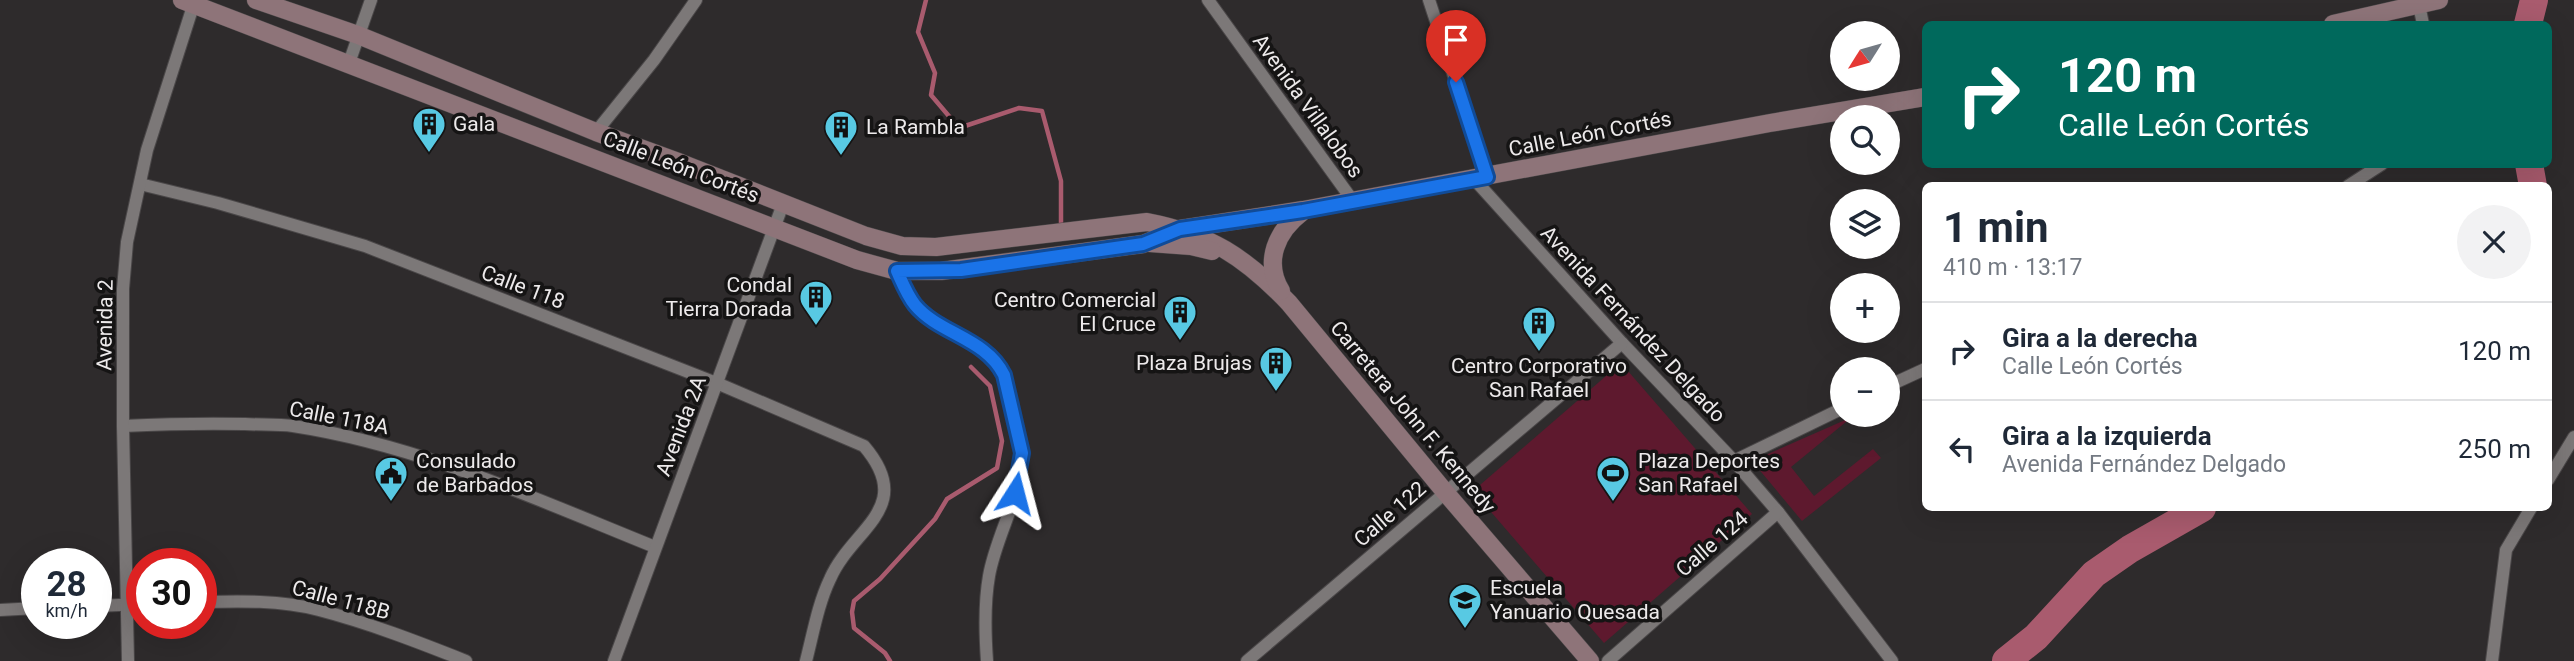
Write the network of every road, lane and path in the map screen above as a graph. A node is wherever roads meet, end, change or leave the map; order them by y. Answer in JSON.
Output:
{"nodes":[{"id":1,"x":256,"y":0,"type":"edge"},
{"id":2,"x":371,"y":0,"type":"edge"},
{"id":3,"x":696,"y":0,"type":"edge"},
{"id":4,"x":1208,"y":0,"type":"edge"},
{"id":5,"x":1429,"y":0,"type":"edge"},
{"id":6,"x":2439,"y":0,"type":"edge"},
{"id":7,"x":190,"y":1,"type":"edge"},
{"id":8,"x":2419,"y":5,"type":"junction"},
{"id":9,"x":2347,"y":21,"type":"edge"},
{"id":10,"x":2422,"y":21,"type":"edge"},
{"id":11,"x":358,"y":35,"type":"junction"},
{"id":12,"x":349,"y":63,"type":"junction"},
{"id":13,"x":1922,"y":98,"type":"edge"},
{"id":14,"x":596,"y":132,"type":"junction"},
{"id":15,"x":2376,"y":168,"type":"edge"},
{"id":16,"x":1481,"y":178,"type":"junction"},
{"id":17,"x":2354,"y":182,"type":"edge"},
{"id":18,"x":140,"y":184,"type":"junction"},
{"id":19,"x":1353,"y":201,"type":"junction"},
{"id":20,"x":783,"y":204,"type":"junction"},
{"id":21,"x":1303,"y":211,"type":"junction"},
{"id":22,"x":774,"y":228,"type":"junction"},
{"id":23,"x":1180,"y":229,"type":"junction"},
{"id":24,"x":1150,"y":243,"type":"junction"},
{"id":25,"x":1240,"y":258,"type":"junction"},
{"id":26,"x":897,"y":271,"type":"junction"},
{"id":27,"x":1289,"y":303,"type":"junction"},
{"id":28,"x":1622,"y":343,"type":"junction"},
{"id":29,"x":1922,"y":370,"type":"edge"},
{"id":30,"x":1900,"y":380,"type":"edge"},
{"id":31,"x":719,"y":384,"type":"junction"},
{"id":32,"x":1830,"y":414,"type":"edge"},
{"id":33,"x":123,"y":426,"type":"junction"},
{"id":34,"x":2574,"y":437,"type":"edge"},
{"id":35,"x":1734,"y":461,"type":"junction"},
{"id":36,"x":2552,"y":473,"type":"edge"},
{"id":37,"x":1445,"y":492,"type":"junction"},
{"id":38,"x":2529,"y":511,"type":"edge"},
{"id":39,"x":1778,"y":512,"type":"junction"},
{"id":40,"x":655,"y":547,"type":"junction"},
{"id":41,"x":217,"y":602,"type":"edge"},
{"id":42,"x":126,"y":604,"type":"joint"},
{"id":43,"x":112,"y":605,"type":"edge"},
{"id":44,"x":21,"y":609,"type":"edge"},
{"id":45,"x":0,"y":610,"type":"edge"},
{"id":46,"x":127,"y":639,"type":"edge"},
{"id":47,"x":128,"y":661,"type":"edge"},
{"id":48,"x":466,"y":661,"type":"edge"},
{"id":49,"x":614,"y":661,"type":"edge"},
{"id":50,"x":806,"y":661,"type":"edge"},
{"id":51,"x":986,"y":661,"type":"edge"},
{"id":52,"x":1247,"y":661,"type":"edge"},
{"id":53,"x":1590,"y":661,"type":"edge"},
{"id":54,"x":1608,"y":661,"type":"edge"},
{"id":55,"x":1892,"y":661,"type":"edge"},
{"id":56,"x":2492,"y":661,"type":"edge"}],
"edges":[{"from":1,"to":11,"type":"main road","name":"Calle León Cortés"},
{"from":2,"to":11,"type":"street"},
{"from":3,"to":14,"type":"street"},
{"from":4,"to":19,"type":"street","name":"Avenida Villalobos"},
{"from":5,"to":16,"type":"street","name":"Avenida Fernández Delgado"},
{"from":6,"to":8,"type":"main road"},
{"from":7,"to":12,"type":"main road","name":"Calle León Cortés"},
{"from":7,"to":18,"type":"street","name":"Avenida 2"},
{"from":8,"to":9,"type":"main road"},
{"from":8,"to":10,"type":"street"},
{"from":11,"to":12,"type":"street"},
{"from":11,"to":14,"type":"main road","name":"Calle León Cortés"},
{"from":12,"to":22,"type":"main road","name":"Calle León Cortés"},
{"from":13,"to":16,"type":"main road","name":"Calle León Cortés"},
{"from":14,"to":20,"type":"main road","name":"Calle León Cortés"},
{"from":15,"to":17,"type":"street"},
{"from":16,"to":19,"type":"main road","name":"Calle León Cortés"},
{"from":16,"to":28,"type":"street","name":"Avenida Fernández Delgado"},
{"from":18,"to":31,"type":"street","name":"Calle 118"},
{"from":18,"to":33,"type":"street","name":"Avenida 2"},
{"from":19,"to":21,"type":"main road","name":"Calle León Cortés"},
{"from":20,"to":22,"type":"street","name":"Avenida 2A"},
{"from":20,"to":23,"type":"main road","name":"Calle León Cortés"},
{"from":21,"to":23,"type":"main road","name":"Calle León Cortés"},
{"from":21,"to":27,"type":"main road"},
{"from":22,"to":26,"type":"main road","name":"Calle León Cortés"},
{"from":22,"to":31,"type":"street","name":"Avenida 2A"},
{"from":23,"to":24,"type":"main road","name":"Calle León Cortés"},
{"from":23,"to":25,"type":"main road","name":"Carretera John F. Kennedy"},
{"from":24,"to":25,"type":"main road"},
{"from":24,"to":26,"type":"main road","name":"Calle León Cortés"},
{"from":25,"to":27,"type":"main road","name":"Carretera John F. Kennedy"},
{"from":26,"to":51,"type":"street"},
{"from":27,"to":37,"type":"main road","name":"Carretera John F. Kennedy"},
{"from":28,"to":35,"type":"street","name":"Avenida Fernández Delgado"},
{"from":28,"to":37,"type":"street","name":"Calle 122"},
{"from":29,"to":30,"type":"street"},
{"from":31,"to":40,"type":"street","name":"Avenida 2A"},
{"from":31,"to":50,"type":"street","name":"Calle 118"},
{"from":32,"to":35,"type":"street"},
{"from":33,"to":40,"type":"street","name":"Calle 118A"},
{"from":33,"to":42,"type":"street","name":"Avenida 2"},
{"from":34,"to":36,"type":"street"},
{"from":35,"to":39,"type":"street","name":"Avenida Fernández Delgado"},
{"from":37,"to":52,"type":"street","name":"Calle 122"},
{"from":37,"to":53,"type":"main road","name":"Carretera John F. Kennedy"},
{"from":38,"to":56,"type":"street"},
{"from":39,"to":54,"type":"street","name":"Calle 124"},
{"from":39,"to":55,"type":"street","name":"Avenida Fernández Delgado"},
{"from":40,"to":49,"type":"street","name":"Avenida 2A"},
{"from":41,"to":48,"type":"street","name":"Calle 118B"},
{"from":42,"to":43,"type":"street"},
{"from":44,"to":45,"type":"street"},
{"from":46,"to":47,"type":"street","name":"Avenida 2"}]}
